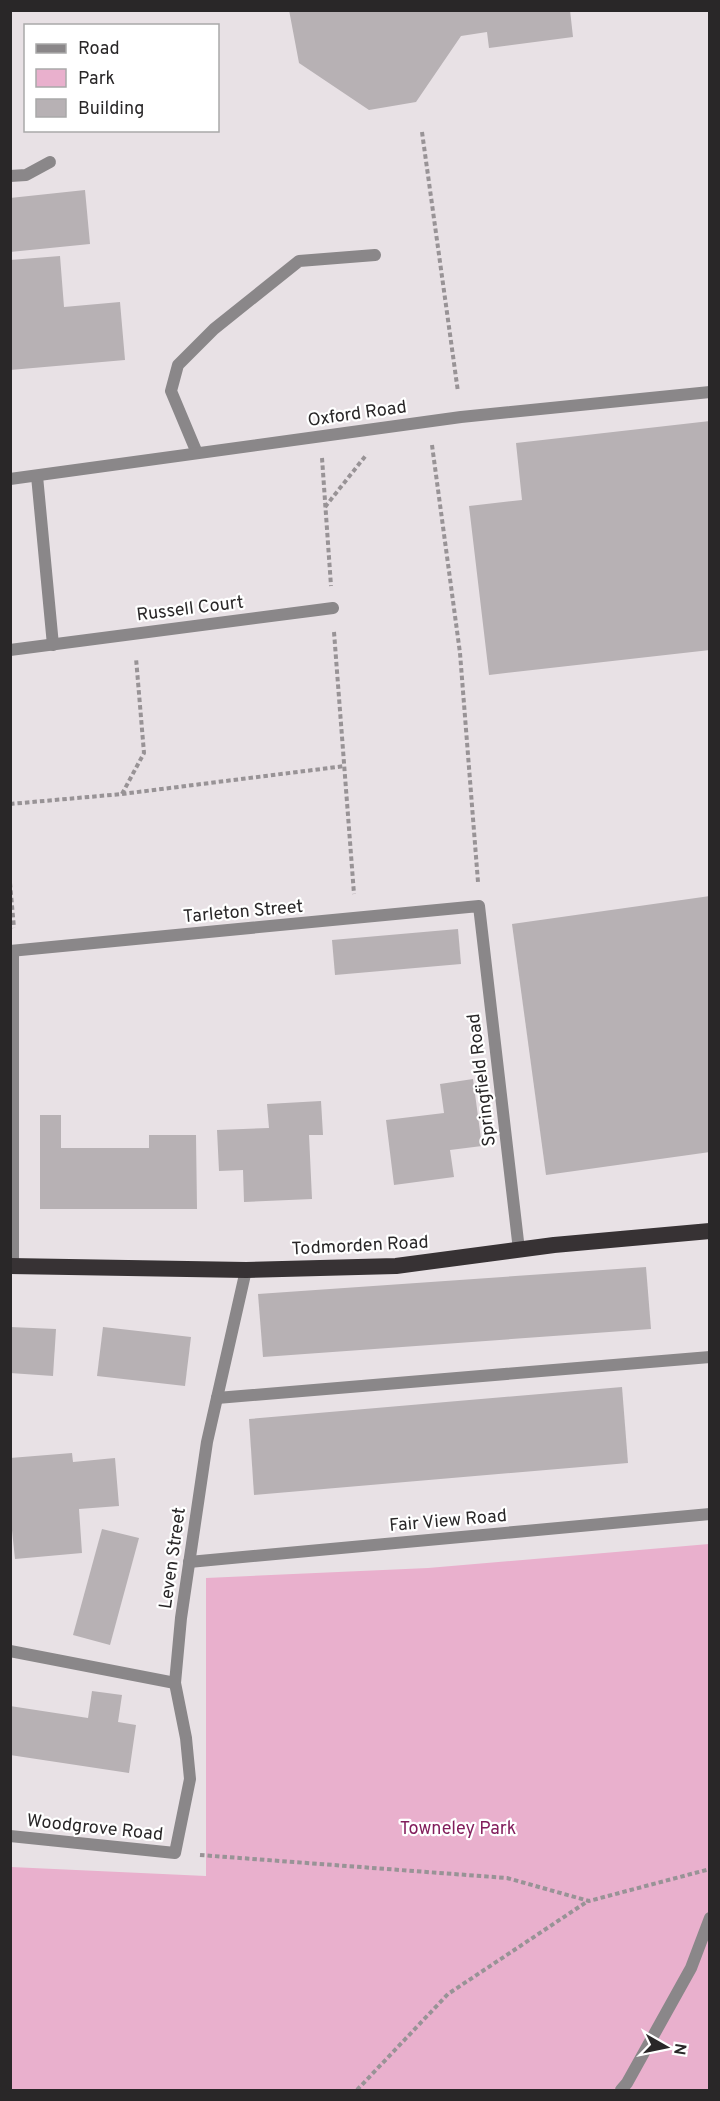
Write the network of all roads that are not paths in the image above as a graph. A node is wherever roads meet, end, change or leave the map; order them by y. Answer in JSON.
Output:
{"nodes":[{"id":1,"x":50,"y":162,"type":"dead end"},
{"id":2,"x":10,"y":176,"type":"edge"},
{"id":3,"x":375,"y":255,"type":"dead end"},
{"id":4,"x":710,"y":392,"type":"edge"},
{"id":5,"x":197,"y":453,"type":"junction"},
{"id":6,"x":37,"y":476,"type":"junction"},
{"id":7,"x":10,"y":479,"type":"edge"},
{"id":8,"x":333,"y":608,"type":"road end"},
{"id":9,"x":53,"y":645,"type":"junction"},
{"id":10,"x":10,"y":650,"type":"edge"},
{"id":11,"x":479,"y":906,"type":"joint"},
{"id":12,"x":13,"y":951,"type":"edge"},
{"id":13,"x":710,"y":1231,"type":"edge"},
{"id":14,"x":519,"y":1250,"type":"junction"},
{"id":15,"x":12,"y":1266,"type":"edge"},
{"id":16,"x":246,"y":1270,"type":"junction"},
{"id":17,"x":710,"y":1357,"type":"edge"},
{"id":18,"x":217,"y":1398,"type":"junction"},
{"id":19,"x":710,"y":1514,"type":"edge"},
{"id":20,"x":189,"y":1562,"type":"junction"},
{"id":21,"x":10,"y":1651,"type":"edge"},
{"id":22,"x":175,"y":1683,"type":"junction"},
{"id":23,"x":10,"y":1836,"type":"edge"},
{"id":24,"x":175,"y":1853,"type":"joint"},
{"id":25,"x":710,"y":1918,"type":"edge"},
{"id":26,"x":621,"y":2091,"type":"edge"}],
"edges":[{"from":1,"to":2,"type":"street"},
{"from":3,"to":5,"type":"street"},
{"from":4,"to":5,"type":"street","name":"Oxford Road"},
{"from":5,"to":6,"type":"street","name":"Oxford Road"},
{"from":6,"to":7,"type":"street","name":"Oxford Road"},
{"from":6,"to":9,"type":"street"},
{"from":8,"to":9,"type":"street","name":"Russell Court"},
{"from":9,"to":10,"type":"street","name":"Russell Court"},
{"from":11,"to":12,"type":"street","name":"Tarleton Street"},
{"from":11,"to":14,"type":"street","name":"Springfield Road"},
{"from":12,"to":15,"type":"street"},
{"from":13,"to":14,"type":"highway","name":"Todmorden Road"},
{"from":14,"to":16,"type":"highway","name":"Todmorden Road"},
{"from":15,"to":16,"type":"highway","name":"Todmorden Road"},
{"from":16,"to":18,"type":"street","name":"Leven Street"},
{"from":17,"to":18,"type":"street"},
{"from":18,"to":20,"type":"street","name":"Leven Street"},
{"from":19,"to":20,"type":"street","name":"Fair View Road"},
{"from":20,"to":22,"type":"street","name":"Leven Street"},
{"from":21,"to":22,"type":"street"},
{"from":22,"to":24,"type":"street","name":"Leven Street"},
{"from":23,"to":24,"type":"street","name":"Woodgrove Road"},
{"from":25,"to":26,"type":"street"}]}
